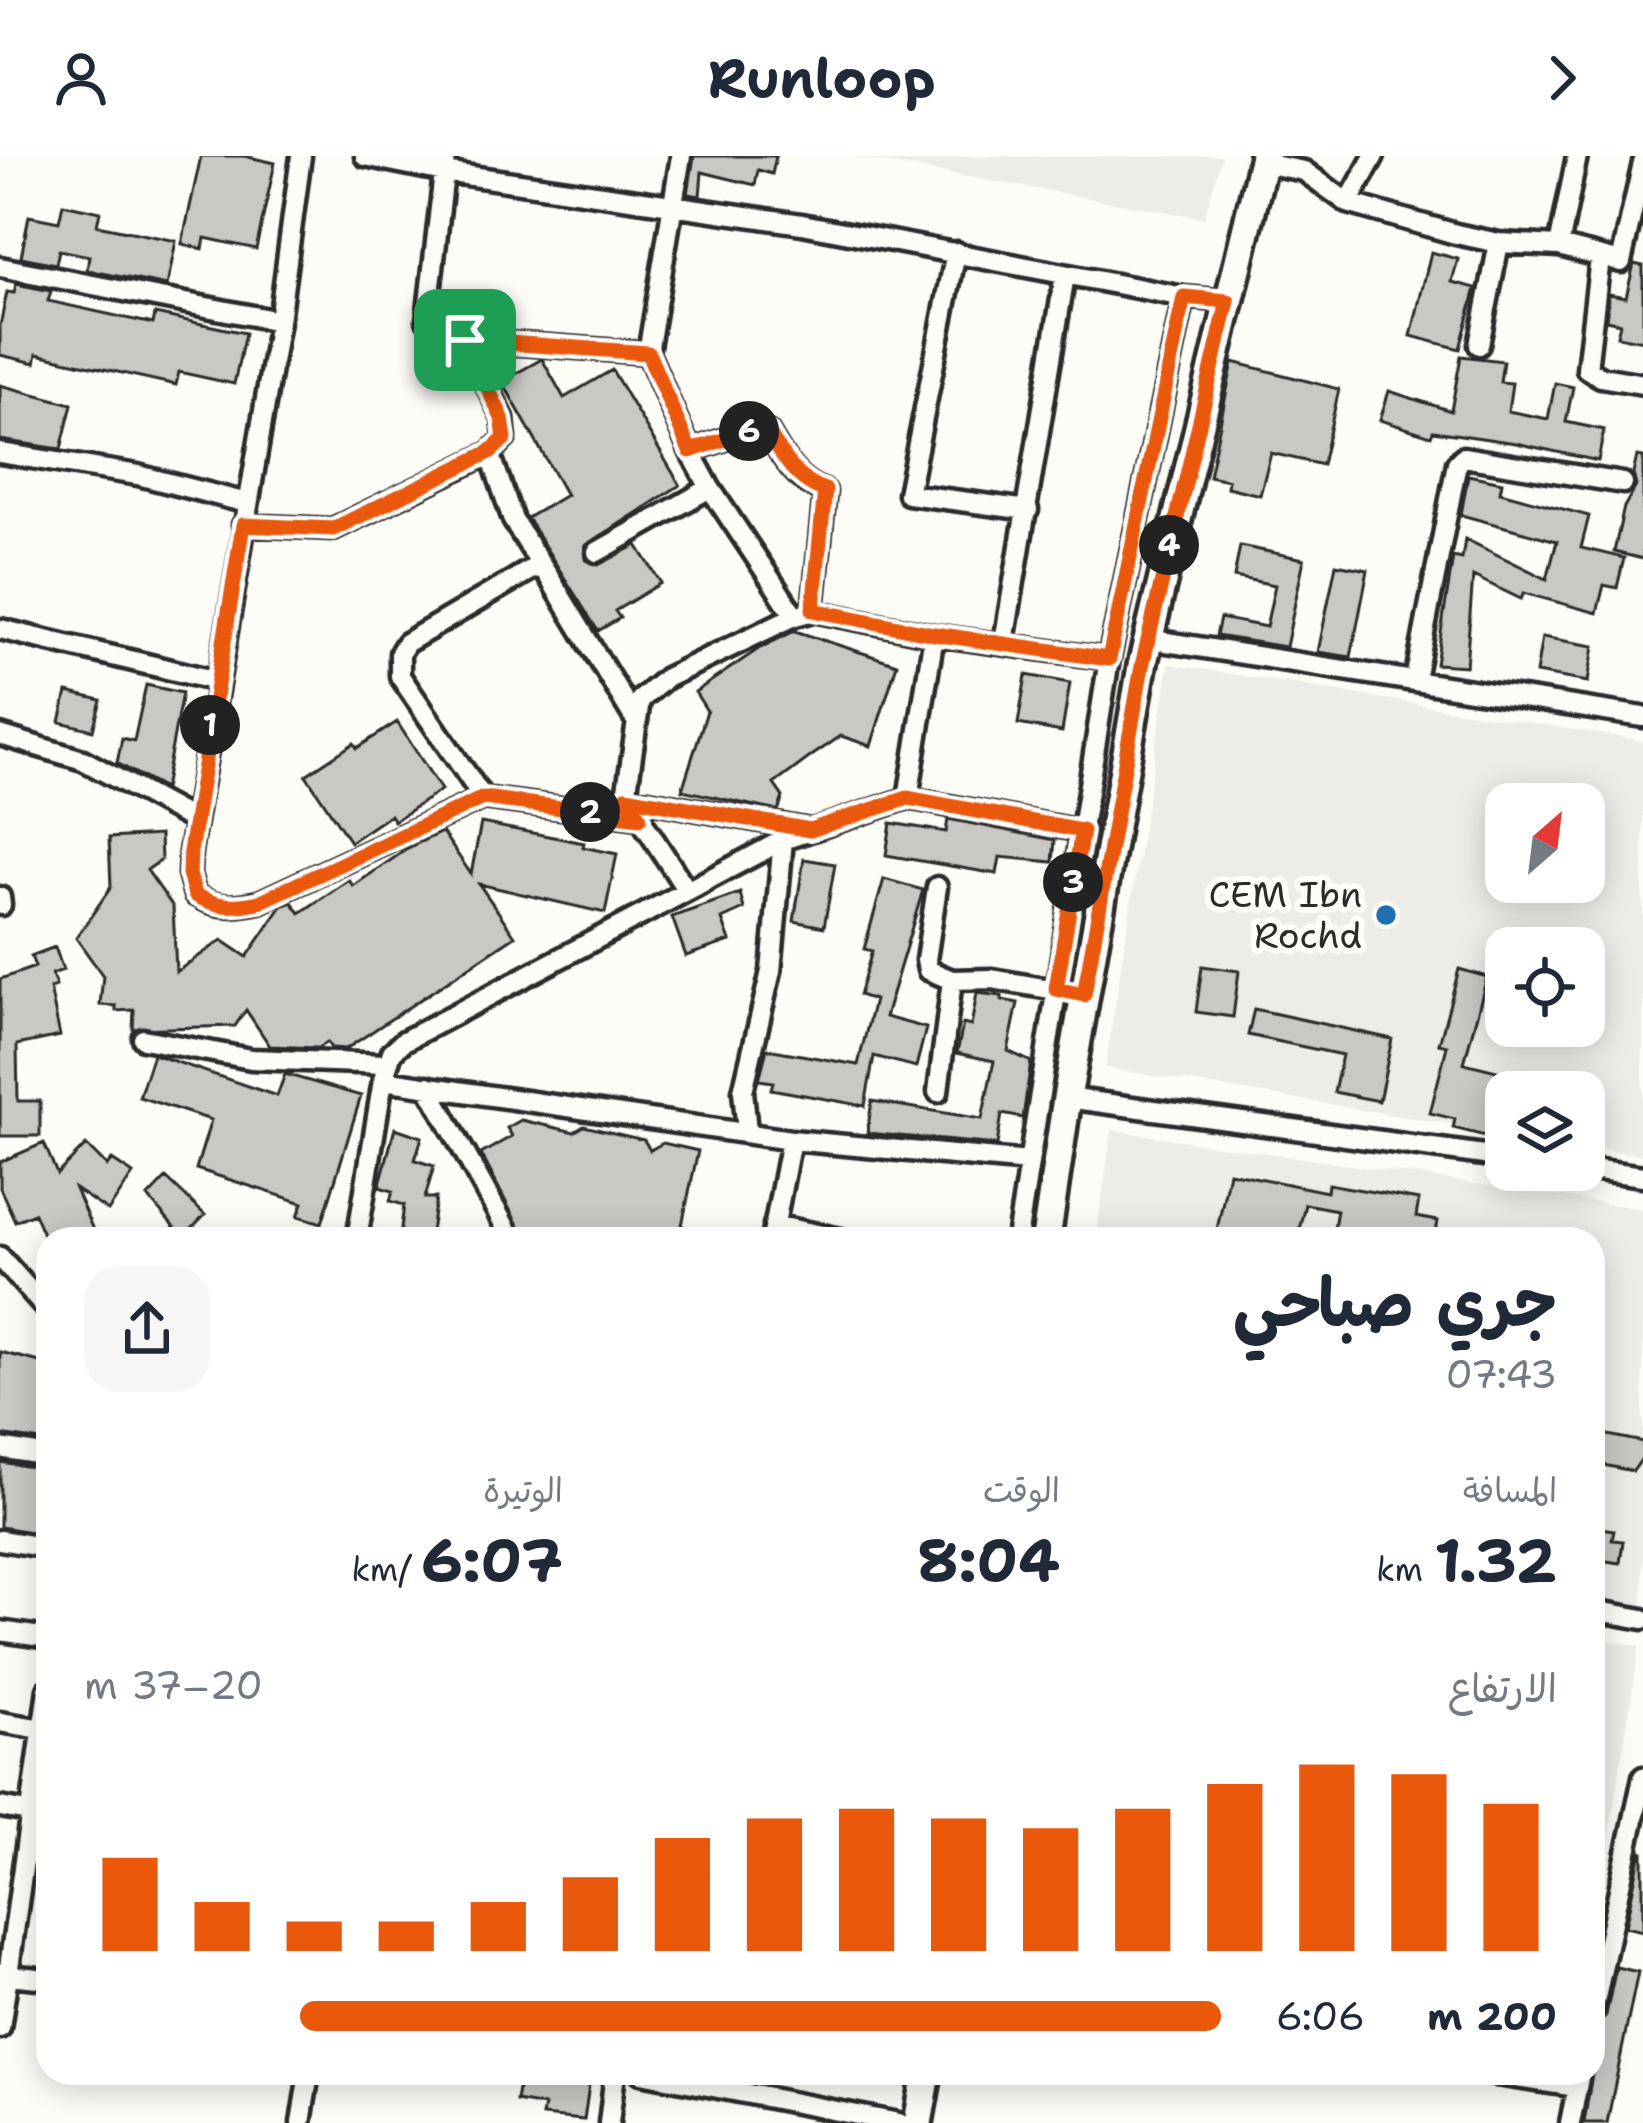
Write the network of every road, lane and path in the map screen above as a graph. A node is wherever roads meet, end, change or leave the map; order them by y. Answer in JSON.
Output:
{"nodes":[{"id":1,"x":301,"y":156,"type":"edge"},
{"id":2,"x":365,"y":156,"type":"edge"},
{"id":3,"x":681,"y":156,"type":"edge"},
{"id":4,"x":1374,"y":156,"type":"edge"},
{"id":5,"x":1577,"y":156,"type":"edge"},
{"id":6,"x":1263,"y":159,"type":"edge"},
{"id":7,"x":445,"y":164,"type":"edge"},
{"id":8,"x":1642,"y":174,"type":"edge"},
{"id":9,"x":1348,"y":203,"type":"junction"},
{"id":10,"x":674,"y":206,"type":"junction"},
{"id":11,"x":1499,"y":243,"type":"junction"},
{"id":12,"x":1558,"y":246,"type":"junction"},
{"id":13,"x":956,"y":252,"type":"junction"},
{"id":14,"x":1600,"y":258,"type":"junction"},
{"id":15,"x":0,"y":267,"type":"edge"},
{"id":16,"x":1065,"y":275,"type":"junction"},
{"id":17,"x":1184,"y":297,"type":"junction"},
{"id":18,"x":1228,"y":301,"type":"junction"},
{"id":19,"x":279,"y":321,"type":"junction"},
{"id":20,"x":465,"y":340,"type":"junction"},
{"id":21,"x":1479,"y":345,"type":"dead end"},
{"id":22,"x":648,"y":353,"type":"junction"},
{"id":23,"x":1643,"y":385,"type":"edge"},
{"id":24,"x":690,"y":451,"type":"junction"},
{"id":25,"x":490,"y":452,"type":"junction"},
{"id":26,"x":0,"y":453,"type":"edge"},
{"id":27,"x":1624,"y":484,"type":"dead end"},
{"id":28,"x":710,"y":488,"type":"junction"},
{"id":29,"x":247,"y":503,"type":"junction"},
{"id":30,"x":1028,"y":510,"type":"junction"},
{"id":31,"x":243,"y":525,"type":"junction"},
{"id":32,"x":597,"y":552,"type":"dead end"},
{"id":33,"x":543,"y":568,"type":"junction"},
{"id":34,"x":804,"y":613,"type":"junction"},
{"id":35,"x":0,"y":629,"type":"edge"},
{"id":36,"x":934,"y":634,"type":"junction"},
{"id":37,"x":1148,"y":639,"type":"junction"},
{"id":38,"x":1004,"y":642,"type":"junction"},
{"id":39,"x":1109,"y":659,"type":"junction"},
{"id":40,"x":1415,"y":680,"type":"junction"},
{"id":41,"x":218,"y":681,"type":"junction"},
{"id":42,"x":1643,"y":717,"type":"edge"},
{"id":43,"x":636,"y":721,"type":"junction"},
{"id":44,"x":0,"y":735,"type":"edge"},
{"id":45,"x":626,"y":797,"type":"junction"},
{"id":46,"x":483,"y":798,"type":"junction"},
{"id":47,"x":908,"y":798,"type":"junction"},
{"id":48,"x":640,"y":818,"type":"junction"},
{"id":49,"x":195,"y":821,"type":"junction"},
{"id":50,"x":810,"y":830,"type":"junction"},
{"id":51,"x":1082,"y":831,"type":"junction"},
{"id":52,"x":783,"y":840,"type":"junction"},
{"id":53,"x":937,"y":887,"type":"dead end"},
{"id":54,"x":686,"y":889,"type":"junction"},
{"id":55,"x":952,"y":980,"type":"junction"},
{"id":56,"x":1056,"y":989,"type":"junction"},
{"id":57,"x":1084,"y":995,"type":"junction"},
{"id":58,"x":143,"y":1039,"type":"dead end"},
{"id":59,"x":384,"y":1072,"type":"junction"},
{"id":60,"x":428,"y":1086,"type":"junction"},
{"id":61,"x":938,"y":1092,"type":"dead end"},
{"id":62,"x":1067,"y":1098,"type":"junction"},
{"id":63,"x":747,"y":1131,"type":"junction"},
{"id":64,"x":791,"y":1140,"type":"junction"},
{"id":65,"x":1485,"y":1155,"type":"edge"},
{"id":66,"x":1029,"y":1162,"type":"junction"},
{"id":67,"x":1605,"y":1171,"type":"edge"},
{"id":68,"x":1643,"y":1176,"type":"edge"},
{"id":69,"x":359,"y":1227,"type":"edge"},
{"id":70,"x":505,"y":1227,"type":"edge"},
{"id":71,"x":774,"y":1227,"type":"edge"},
{"id":72,"x":1019,"y":1227,"type":"edge"},
{"id":73,"x":1048,"y":1227,"type":"edge"},
{"id":74,"x":0,"y":1258,"type":"edge"},
{"id":75,"x":36,"y":1298,"type":"edge"},
{"id":76,"x":0,"y":1448,"type":"edge"},
{"id":77,"x":36,"y":1454,"type":"edge"},
{"id":78,"x":0,"y":1540,"type":"edge"},
{"id":79,"x":36,"y":1546,"type":"edge"},
{"id":80,"x":1605,"y":1612,"type":"edge"},
{"id":81,"x":1643,"y":1619,"type":"edge"},
{"id":82,"x":0,"y":1631,"type":"edge"},
{"id":83,"x":36,"y":1636,"type":"edge"},
{"id":84,"x":0,"y":1722,"type":"edge"},
{"id":85,"x":36,"y":1728,"type":"edge"},
{"id":86,"x":36,"y":1764,"type":"edge"},
{"id":87,"x":1643,"y":1777,"type":"edge"},
{"id":88,"x":0,"y":1807,"type":"edge"},
{"id":89,"x":28,"y":1811,"type":"junction"},
{"id":90,"x":8,"y":1905,"type":"edge"},
{"id":91,"x":1605,"y":1921,"type":"edge"},
{"id":92,"x":4,"y":1974,"type":"edge"},
{"id":93,"x":36,"y":1978,"type":"edge"},
{"id":94,"x":0,"y":2028,"type":"edge"},
{"id":95,"x":307,"y":2085,"type":"edge"},
{"id":96,"x":614,"y":2085,"type":"edge"},
{"id":97,"x":706,"y":2085,"type":"edge"},
{"id":98,"x":925,"y":2085,"type":"edge"},
{"id":99,"x":1578,"y":2085,"type":"edge"},
{"id":100,"x":301,"y":2123,"type":"edge"},
{"id":101,"x":609,"y":2123,"type":"edge"},
{"id":102,"x":898,"y":2123,"type":"edge"},
{"id":103,"x":918,"y":2123,"type":"edge"},
{"id":104,"x":1570,"y":2123,"type":"edge"}],
"edges":[{"from":1,"to":19,"type":"street"},
{"from":2,"to":7,"type":"street"},
{"from":3,"to":10,"type":"street"},
{"from":4,"to":9,"type":"street"},
{"from":5,"to":12,"type":"street"},
{"from":6,"to":9,"type":"street"},
{"from":6,"to":18,"type":"main road"},
{"from":7,"to":10,"type":"street"},
{"from":7,"to":20,"type":"street"},
{"from":8,"to":14,"type":"street"},
{"from":9,"to":11,"type":"street"},
{"from":10,"to":13,"type":"street"},
{"from":10,"to":22,"type":"street"},
{"from":11,"to":12,"type":"street"},
{"from":11,"to":21,"type":"street"},
{"from":12,"to":14,"type":"street"},
{"from":13,"to":16,"type":"street"},
{"from":13,"to":30,"type":"street"},
{"from":14,"to":23,"type":"street"},
{"from":15,"to":19,"type":"street"},
{"from":16,"to":17,"type":"street"},
{"from":16,"to":30,"type":"street"},
{"from":17,"to":18,"type":"street"},
{"from":17,"to":39,"type":"street"},
{"from":18,"to":37,"type":"main road"},
{"from":19,"to":29,"type":"street"},
{"from":20,"to":22,"type":"street"},
{"from":20,"to":25,"type":"street"},
{"from":22,"to":24,"type":"street"},
{"from":24,"to":28,"type":"street"},
{"from":24,"to":34,"type":"street"},
{"from":25,"to":31,"type":"street"},
{"from":25,"to":33,"type":"street"},
{"from":26,"to":29,"type":"street"},
{"from":27,"to":40,"type":"street"},
{"from":28,"to":32,"type":"street"},
{"from":28,"to":34,"type":"street"},
{"from":29,"to":31,"type":"street"},
{"from":30,"to":38,"type":"street"},
{"from":31,"to":41,"type":"street"},
{"from":33,"to":43,"type":"street"},
{"from":33,"to":46,"type":"street"},
{"from":34,"to":36,"type":"street"},
{"from":34,"to":43,"type":"street"},
{"from":35,"to":41,"type":"street"},
{"from":36,"to":38,"type":"street"},
{"from":36,"to":47,"type":"street"},
{"from":37,"to":40,"type":"street"},
{"from":37,"to":57,"type":"main road"},
{"from":38,"to":39,"type":"street"},
{"from":39,"to":51,"type":"street"},
{"from":40,"to":42,"type":"street"},
{"from":41,"to":49,"type":"street"},
{"from":43,"to":45,"type":"street"},
{"from":44,"to":49,"type":"street"},
{"from":45,"to":48,"type":"street"},
{"from":45,"to":50,"type":"street"},
{"from":46,"to":48,"type":"street"},
{"from":46,"to":49,"type":"street"},
{"from":47,"to":50,"type":"street"},
{"from":47,"to":51,"type":"street"},
{"from":48,"to":54,"type":"street"},
{"from":50,"to":52,"type":"street"},
{"from":51,"to":56,"type":"street"},
{"from":52,"to":54,"type":"street"},
{"from":52,"to":63,"type":"street"},
{"from":53,"to":55,"type":"street"},
{"from":54,"to":59,"type":"street"},
{"from":55,"to":56,"type":"street"},
{"from":55,"to":61,"type":"street"},
{"from":56,"to":57,"type":"street"},
{"from":56,"to":66,"type":"street"},
{"from":57,"to":62,"type":"main road"},
{"from":58,"to":59,"type":"street"},
{"from":59,"to":60,"type":"street"},
{"from":59,"to":69,"type":"street"},
{"from":60,"to":63,"type":"street"},
{"from":60,"to":70,"type":"street"},
{"from":62,"to":65,"type":"street"},
{"from":62,"to":73,"type":"main road"},
{"from":63,"to":64,"type":"street"},
{"from":64,"to":66,"type":"street"},
{"from":64,"to":71,"type":"street"},
{"from":66,"to":72,"type":"street"},
{"from":67,"to":68,"type":"street"},
{"from":74,"to":75,"type":"street"},
{"from":76,"to":77,"type":"street"},
{"from":78,"to":79,"type":"street"},
{"from":80,"to":81,"type":"street"},
{"from":82,"to":83,"type":"street"},
{"from":84,"to":85,"type":"street"},
{"from":86,"to":89,"type":"street"},
{"from":87,"to":91,"type":"street"},
{"from":88,"to":89,"type":"street"},
{"from":89,"to":90,"type":"street"},
{"from":90,"to":92,"type":"street"},
{"from":92,"to":93,"type":"street"},
{"from":92,"to":94,"type":"street"},
{"from":95,"to":100,"type":"street"},
{"from":96,"to":101,"type":"street"},
{"from":97,"to":102,"type":"street"},
{"from":98,"to":103,"type":"main road"},
{"from":99,"to":104,"type":"street"}]}
